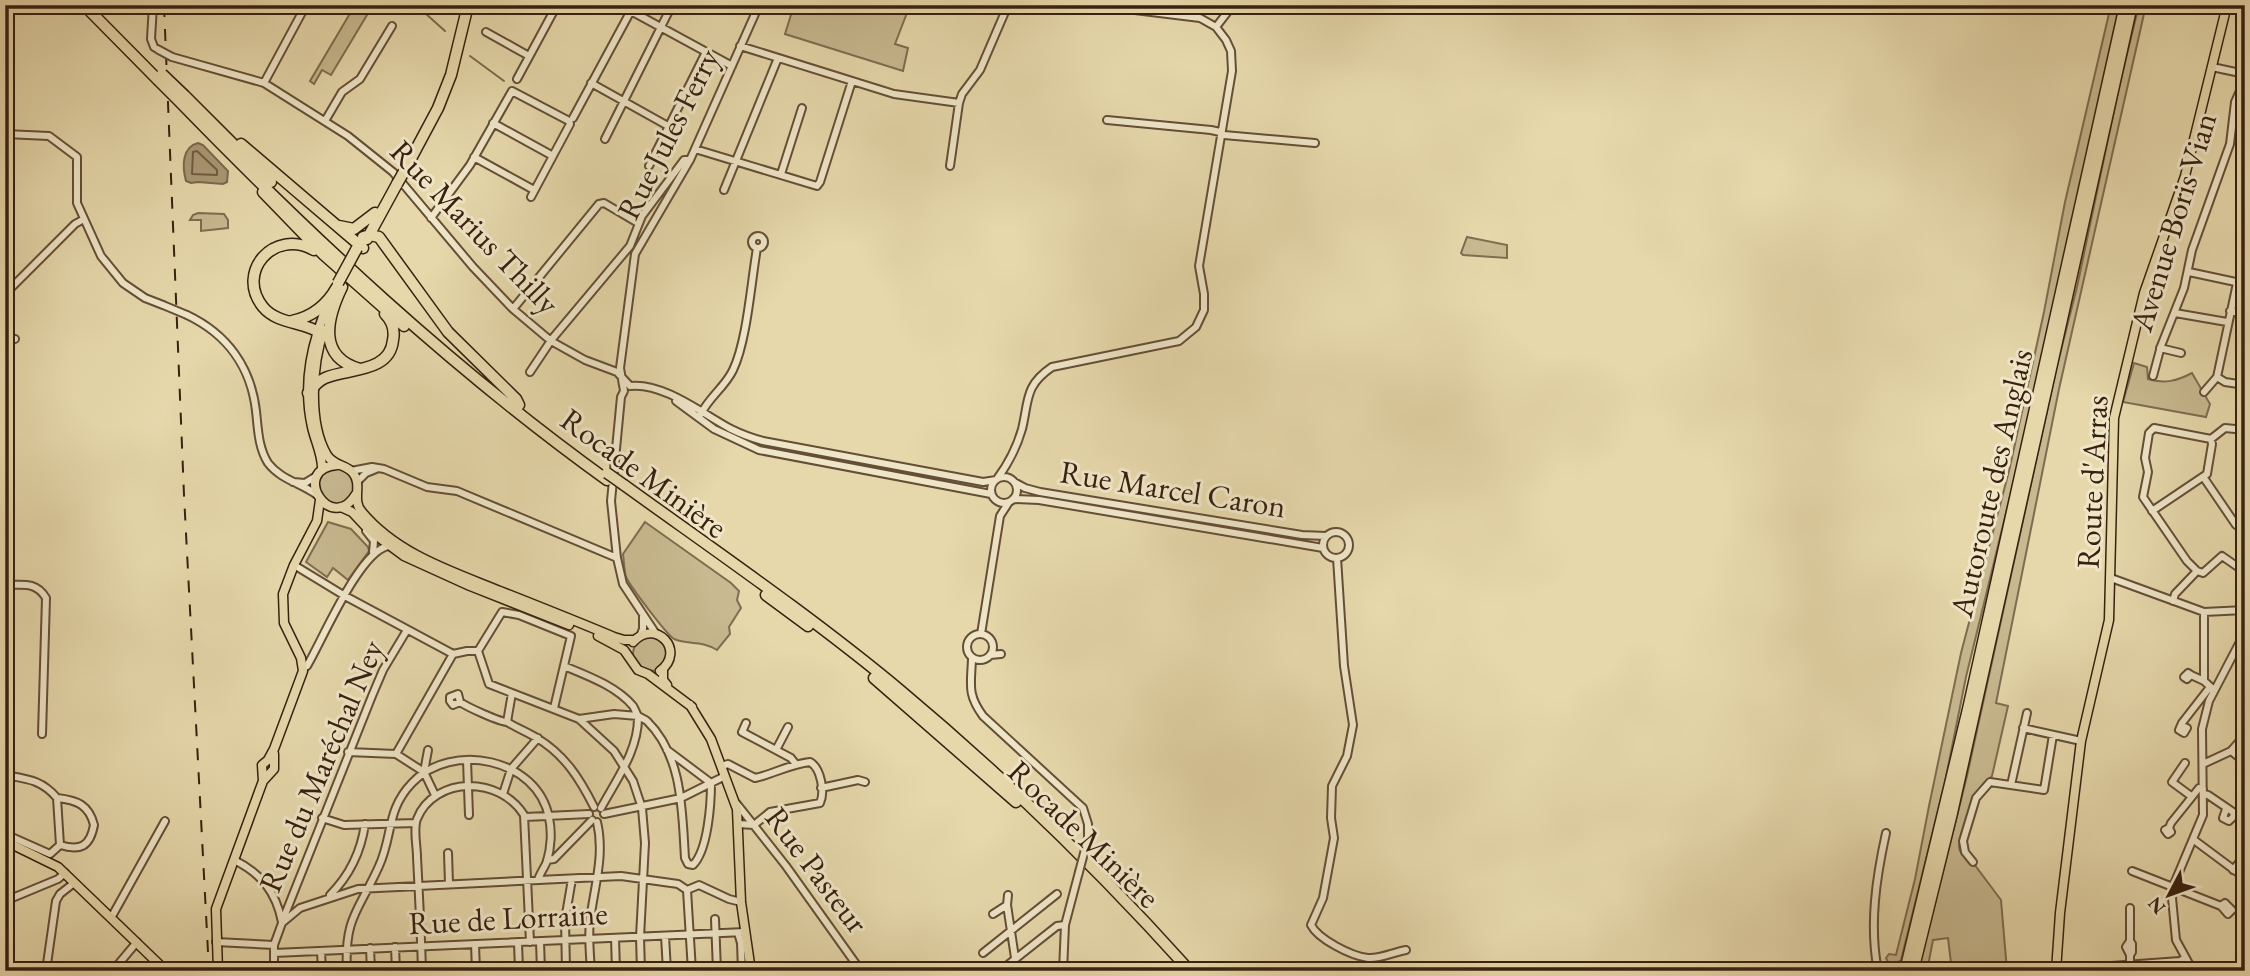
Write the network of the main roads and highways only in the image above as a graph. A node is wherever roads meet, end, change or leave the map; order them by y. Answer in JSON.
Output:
{"nodes":[{"id":1,"x":84,"y":5,"type":"edge"},
{"id":2,"x":93,"y":5,"type":"edge"},
{"id":3,"x":463,"y":5,"type":"edge"},
{"id":4,"x":468,"y":5,"type":"edge"},
{"id":5,"x":2125,"y":5,"type":"edge"},
{"id":6,"x":2132,"y":5,"type":"edge"},
{"id":7,"x":2227,"y":5,"type":"edge"},
{"id":8,"x":160,"y":77,"type":"junction"},
{"id":9,"x":183,"y":99,"type":"junction"},
{"id":10,"x":195,"y":117,"type":"junction"},
{"id":11,"x":403,"y":167,"type":"junction"},
{"id":12,"x":395,"y":183,"type":"junction"},
{"id":13,"x":375,"y":213,"type":"junction"},
{"id":14,"x":334,"y":224,"type":"junction"},
{"id":15,"x":362,"y":244,"type":"junction"},
{"id":16,"x":387,"y":247,"type":"junction"},
{"id":17,"x":324,"y":255,"type":"junction"},
{"id":18,"x":334,"y":297,"type":"junction"},
{"id":19,"x":376,"y":302,"type":"junction"},
{"id":20,"x":289,"y":321,"type":"junction"},
{"id":21,"x":320,"y":332,"type":"junction"},
{"id":22,"x":360,"y":369,"type":"junction"},
{"id":23,"x":311,"y":389,"type":"junction"},
{"id":24,"x":502,"y":400,"type":"junction"},
{"id":25,"x":519,"y":405,"type":"junction"},
{"id":26,"x":337,"y":465,"type":"junction"},
{"id":27,"x":320,"y":472,"type":"junction"},
{"id":28,"x":607,"y":476,"type":"junction"},
{"id":29,"x":622,"y":488,"type":"junction"},
{"id":30,"x":356,"y":494,"type":"junction"},
{"id":31,"x":318,"y":498,"type":"junction"},
{"id":32,"x":338,"y":507,"type":"junction"},
{"id":33,"x":317,"y":521,"type":"junction"},
{"id":34,"x":637,"y":638,"type":"junction"},
{"id":35,"x":630,"y":655,"type":"junction"},
{"id":36,"x":663,"y":669,"type":"junction"},
{"id":37,"x":648,"y":674,"type":"junction"},
{"id":38,"x":692,"y":707,"type":"junction"},
{"id":39,"x":5,"y":841,"type":"edge"},
{"id":40,"x":2056,"y":970,"type":"edge"},
{"id":41,"x":166,"y":971,"type":"edge"},
{"id":42,"x":218,"y":971,"type":"edge"},
{"id":43,"x":751,"y":971,"type":"edge"},
{"id":44,"x":1182,"y":971,"type":"edge"},
{"id":45,"x":1190,"y":971,"type":"edge"},
{"id":46,"x":1905,"y":971,"type":"edge"},
{"id":47,"x":1913,"y":971,"type":"edge"}],
"edges":[{"from":1,"to":8,"type":"highway","name":"Rocade Minière"},
{"from":2,"to":8,"type":"highway","name":"Rocade Minière"},
{"from":3,"to":11,"type":"highway"},
{"from":4,"to":11,"type":"highway"},
{"from":5,"to":46,"type":"highway","name":"Autoroute des Anglais"},
{"from":6,"to":47,"type":"highway","name":"Autoroute des Anglais"},
{"from":7,"to":40,"type":"main road","name":"Route d'Arras"},
{"from":8,"to":9,"type":"highway","name":"Rocade Minière","bridge":true},
{"from":9,"to":10,"type":"highway","name":"Rocade Minière"},
{"from":9,"to":14,"type":"highway"},
{"from":9,"to":25,"type":"highway","name":"Rocade Minière"},
{"from":10,"to":17,"type":"highway"},
{"from":10,"to":24,"type":"highway","name":"Rocade Minière"},
{"from":11,"to":12,"type":"highway"},
{"from":12,"to":13,"type":"highway"},
{"from":12,"to":15,"type":"highway"},
{"from":12,"to":16,"type":"highway"},
{"from":13,"to":14,"type":"highway"},
{"from":13,"to":15,"type":"highway"},
{"from":14,"to":15,"type":"highway"},
{"from":15,"to":16,"type":"highway"},
{"from":15,"to":18,"type":"highway","bridge":true},
{"from":16,"to":25,"type":"highway"},
{"from":17,"to":19,"type":"highway"},
{"from":17,"to":20,"type":"highway"},
{"from":18,"to":20,"type":"highway"},
{"from":18,"to":21,"type":"main road"},
{"from":18,"to":22,"type":"highway"},
{"from":19,"to":22,"type":"highway"},
{"from":19,"to":24,"type":"highway"},
{"from":20,"to":21,"type":"highway"},
{"from":21,"to":23,"type":"main road"},
{"from":22,"to":23,"type":"highway"},
{"from":23,"to":26,"type":"main road"},
{"from":23,"to":27,"type":"main road"},
{"from":24,"to":28,"type":"highway","name":"Rocade Minière"},
{"from":25,"to":28,"type":"highway","name":"Rocade Minière"},
{"from":26,"to":27,"type":"main road"},
{"from":26,"to":30,"type":"main road"},
{"from":27,"to":31,"type":"main road"},
{"from":28,"to":29,"type":"highway","name":"Rocade Minière"},
{"from":29,"to":44,"type":"highway","name":"Rocade Minière"},
{"from":29,"to":45,"type":"highway","name":"Rocade Minière"},
{"from":30,"to":32,"type":"main road"},
{"from":30,"to":34,"type":"main road"},
{"from":31,"to":32,"type":"main road"},
{"from":31,"to":33,"type":"main road"},
{"from":32,"to":33,"type":"main road"},
{"from":32,"to":35,"type":"main road"},
{"from":33,"to":42,"type":"main road"},
{"from":34,"to":35,"type":"main road"},
{"from":34,"to":36,"type":"main road"},
{"from":35,"to":37,"type":"main road"},
{"from":36,"to":37,"type":"main road"},
{"from":36,"to":38,"type":"main road"},
{"from":37,"to":38,"type":"main road"},
{"from":38,"to":43,"type":"main road"},
{"from":39,"to":41,"type":"main road"}]}
